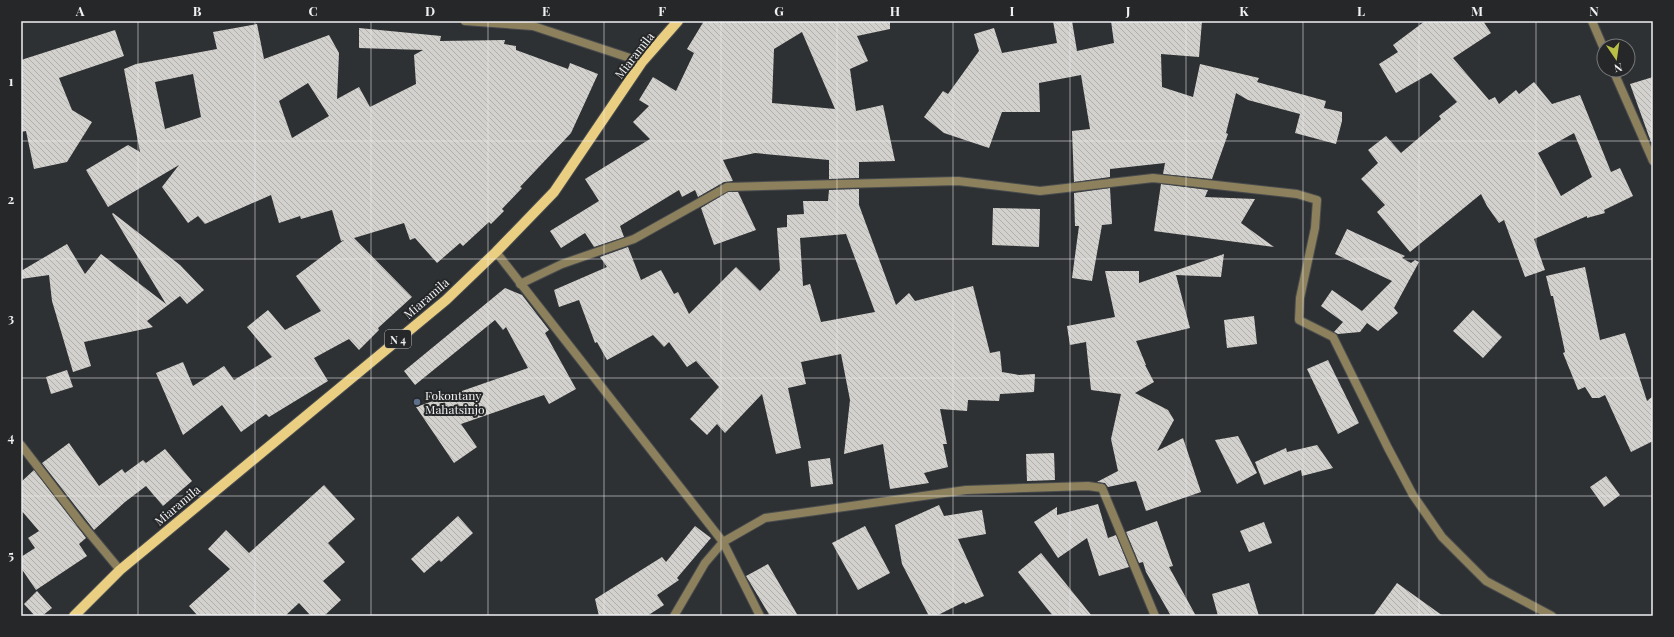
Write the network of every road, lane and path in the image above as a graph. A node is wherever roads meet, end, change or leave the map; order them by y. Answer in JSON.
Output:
{"nodes":[{"id":1,"x":465,"y":21,"type":"edge"},
{"id":2,"x":678,"y":21,"type":"edge"},
{"id":3,"x":1592,"y":21,"type":"edge"},
{"id":4,"x":1599,"y":38,"type":"edge"},
{"id":5,"x":642,"y":62,"type":"junction"},
{"id":6,"x":1617,"y":78,"type":"edge"},
{"id":7,"x":1653,"y":161,"type":"edge"},
{"id":8,"x":496,"y":252,"type":"junction"},
{"id":9,"x":520,"y":284,"type":"junction"},
{"id":10,"x":21,"y":445,"type":"edge"},
{"id":11,"x":722,"y":542,"type":"junction"},
{"id":12,"x":120,"y":570,"type":"junction"},
{"id":13,"x":74,"y":616,"type":"edge"},
{"id":14,"x":674,"y":616,"type":"edge"},
{"id":15,"x":760,"y":616,"type":"edge"},
{"id":16,"x":1155,"y":616,"type":"edge"},
{"id":17,"x":1552,"y":616,"type":"edge"}],
"edges":[{"from":1,"to":5,"type":"street"},
{"from":2,"to":5,"type":"main road","name":"Miaramila","number":"N 4"},
{"from":3,"to":4,"type":"street"},
{"from":5,"to":8,"type":"main road","name":"Miaramila","number":"N 4"},
{"from":6,"to":7,"type":"street"},
{"from":8,"to":9,"type":"street"},
{"from":8,"to":12,"type":"main road","name":"Miaramila","number":"N 4"},
{"from":9,"to":11,"type":"street"},
{"from":9,"to":17,"type":"street"},
{"from":10,"to":12,"type":"street"},
{"from":11,"to":14,"type":"street"},
{"from":11,"to":15,"type":"street"},
{"from":11,"to":16,"type":"street"},
{"from":12,"to":13,"type":"main road","name":"Miaramila","number":"N 4"}]}
